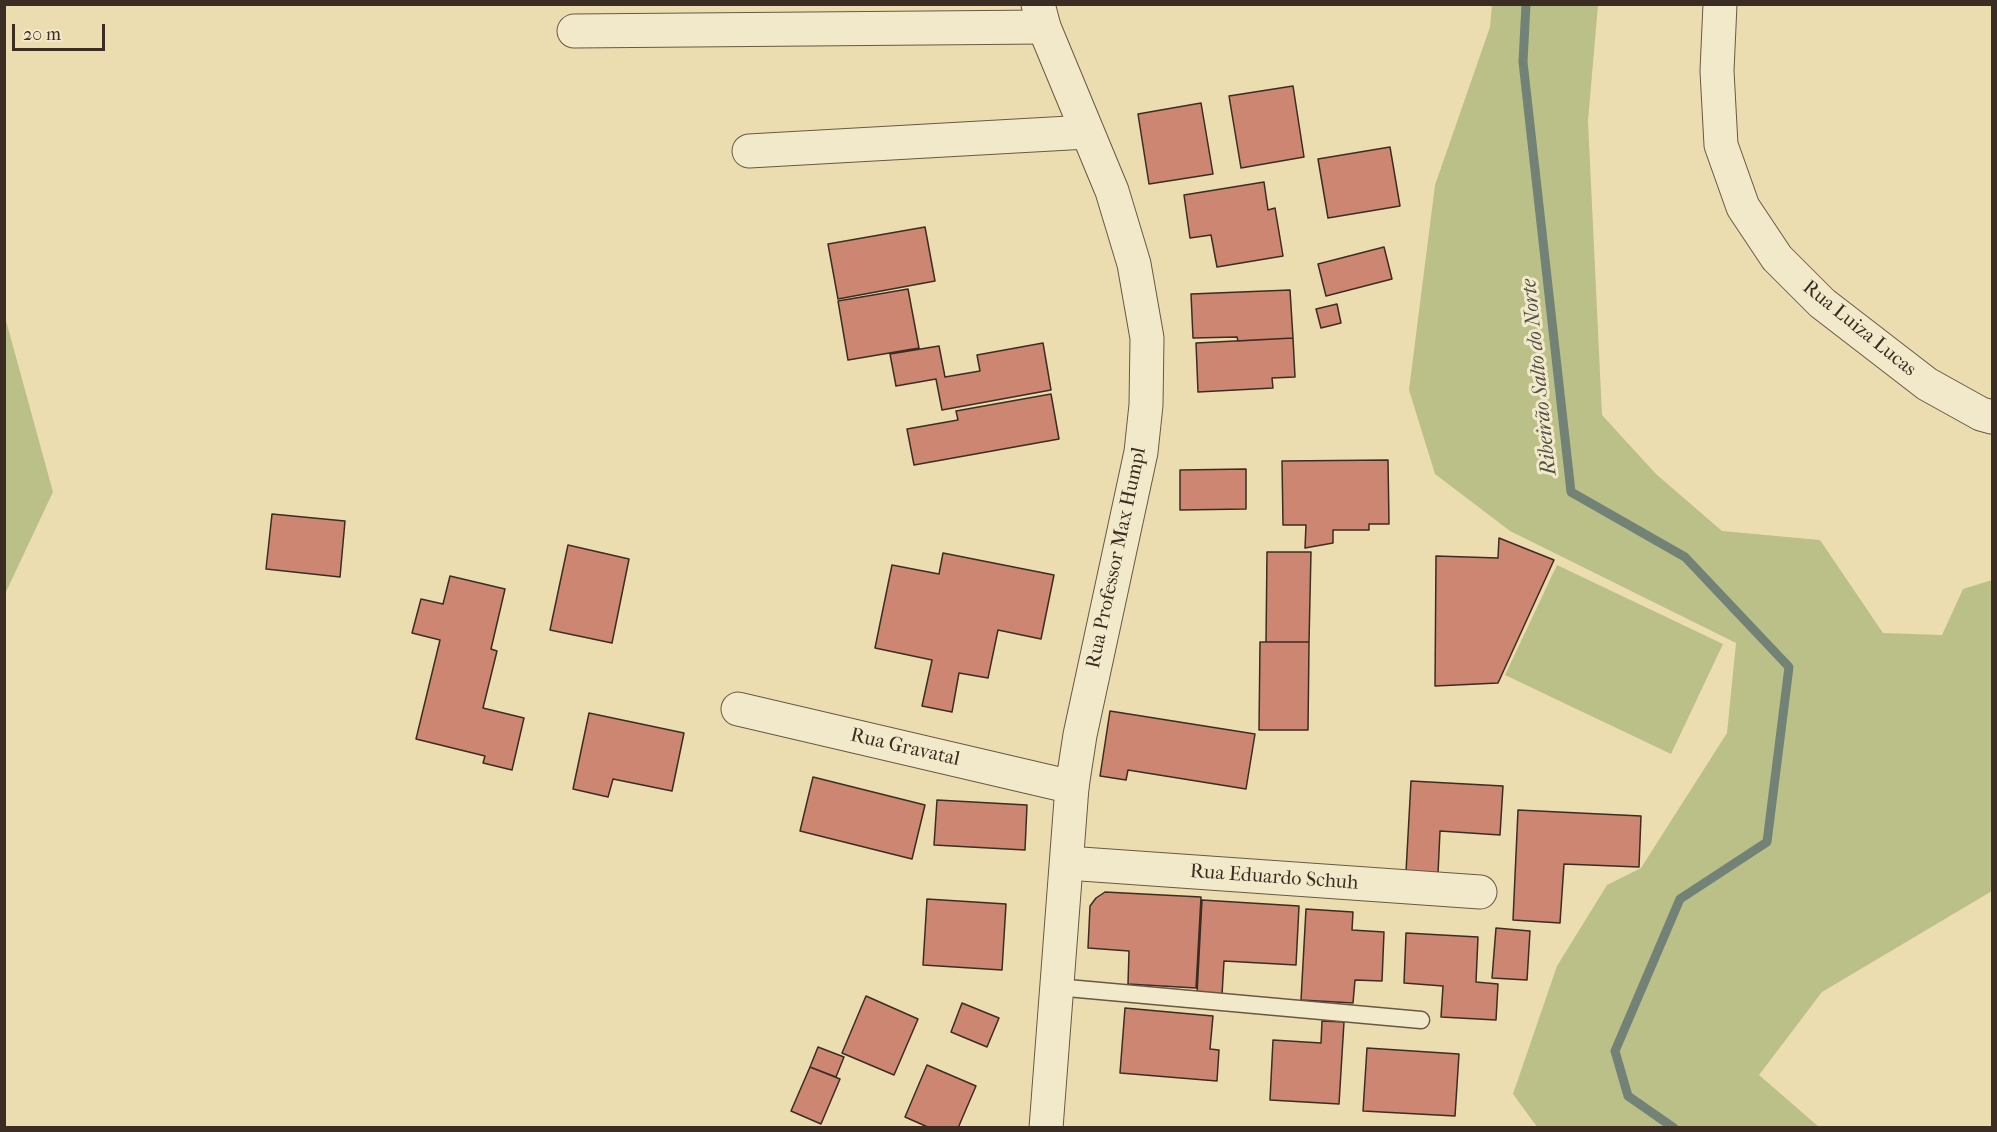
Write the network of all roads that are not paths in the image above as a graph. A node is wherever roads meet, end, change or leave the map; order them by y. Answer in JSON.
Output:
{"nodes":[{"id":1,"x":1720,"y":4,"type":"edge"},
{"id":2,"x":1041,"y":16,"type":"edge"},
{"id":3,"x":574,"y":31,"type":"dead end"},
{"id":4,"x":1087,"y":132,"type":"junction"},
{"id":5,"x":749,"y":151,"type":"dead end"},
{"id":6,"x":1992,"y":417,"type":"edge"},
{"id":7,"x":738,"y":709,"type":"dead end"},
{"id":8,"x":1072,"y":787,"type":"junction"},
{"id":9,"x":1067,"y":863,"type":"junction"},
{"id":10,"x":1480,"y":892,"type":"dead end"},
{"id":11,"x":1056,"y":987,"type":"junction"},
{"id":12,"x":1421,"y":1020,"type":"dead end"},
{"id":13,"x":1046,"y":1128,"type":"edge"}],
"edges":[{"from":1,"to":6,"type":"street","name":"Rua Luiza Lucas"},
{"from":2,"to":3,"type":"street"},
{"from":2,"to":4,"type":"street","name":"Rua Professor Max Humpl"},
{"from":4,"to":5,"type":"street"},
{"from":4,"to":8,"type":"street","name":"Rua Professor Max Humpl"},
{"from":7,"to":8,"type":"street","name":"Rua Gravatal"},
{"from":8,"to":9,"type":"street","name":"Rua Professor Max Humpl"},
{"from":9,"to":10,"type":"street","name":"Rua Eduardo Schuh"},
{"from":9,"to":11,"type":"street","name":"Rua Professor Max Humpl"},
{"from":11,"to":12,"type":"lane"},
{"from":11,"to":13,"type":"street","name":"Rua Professor Max Humpl"}]}
